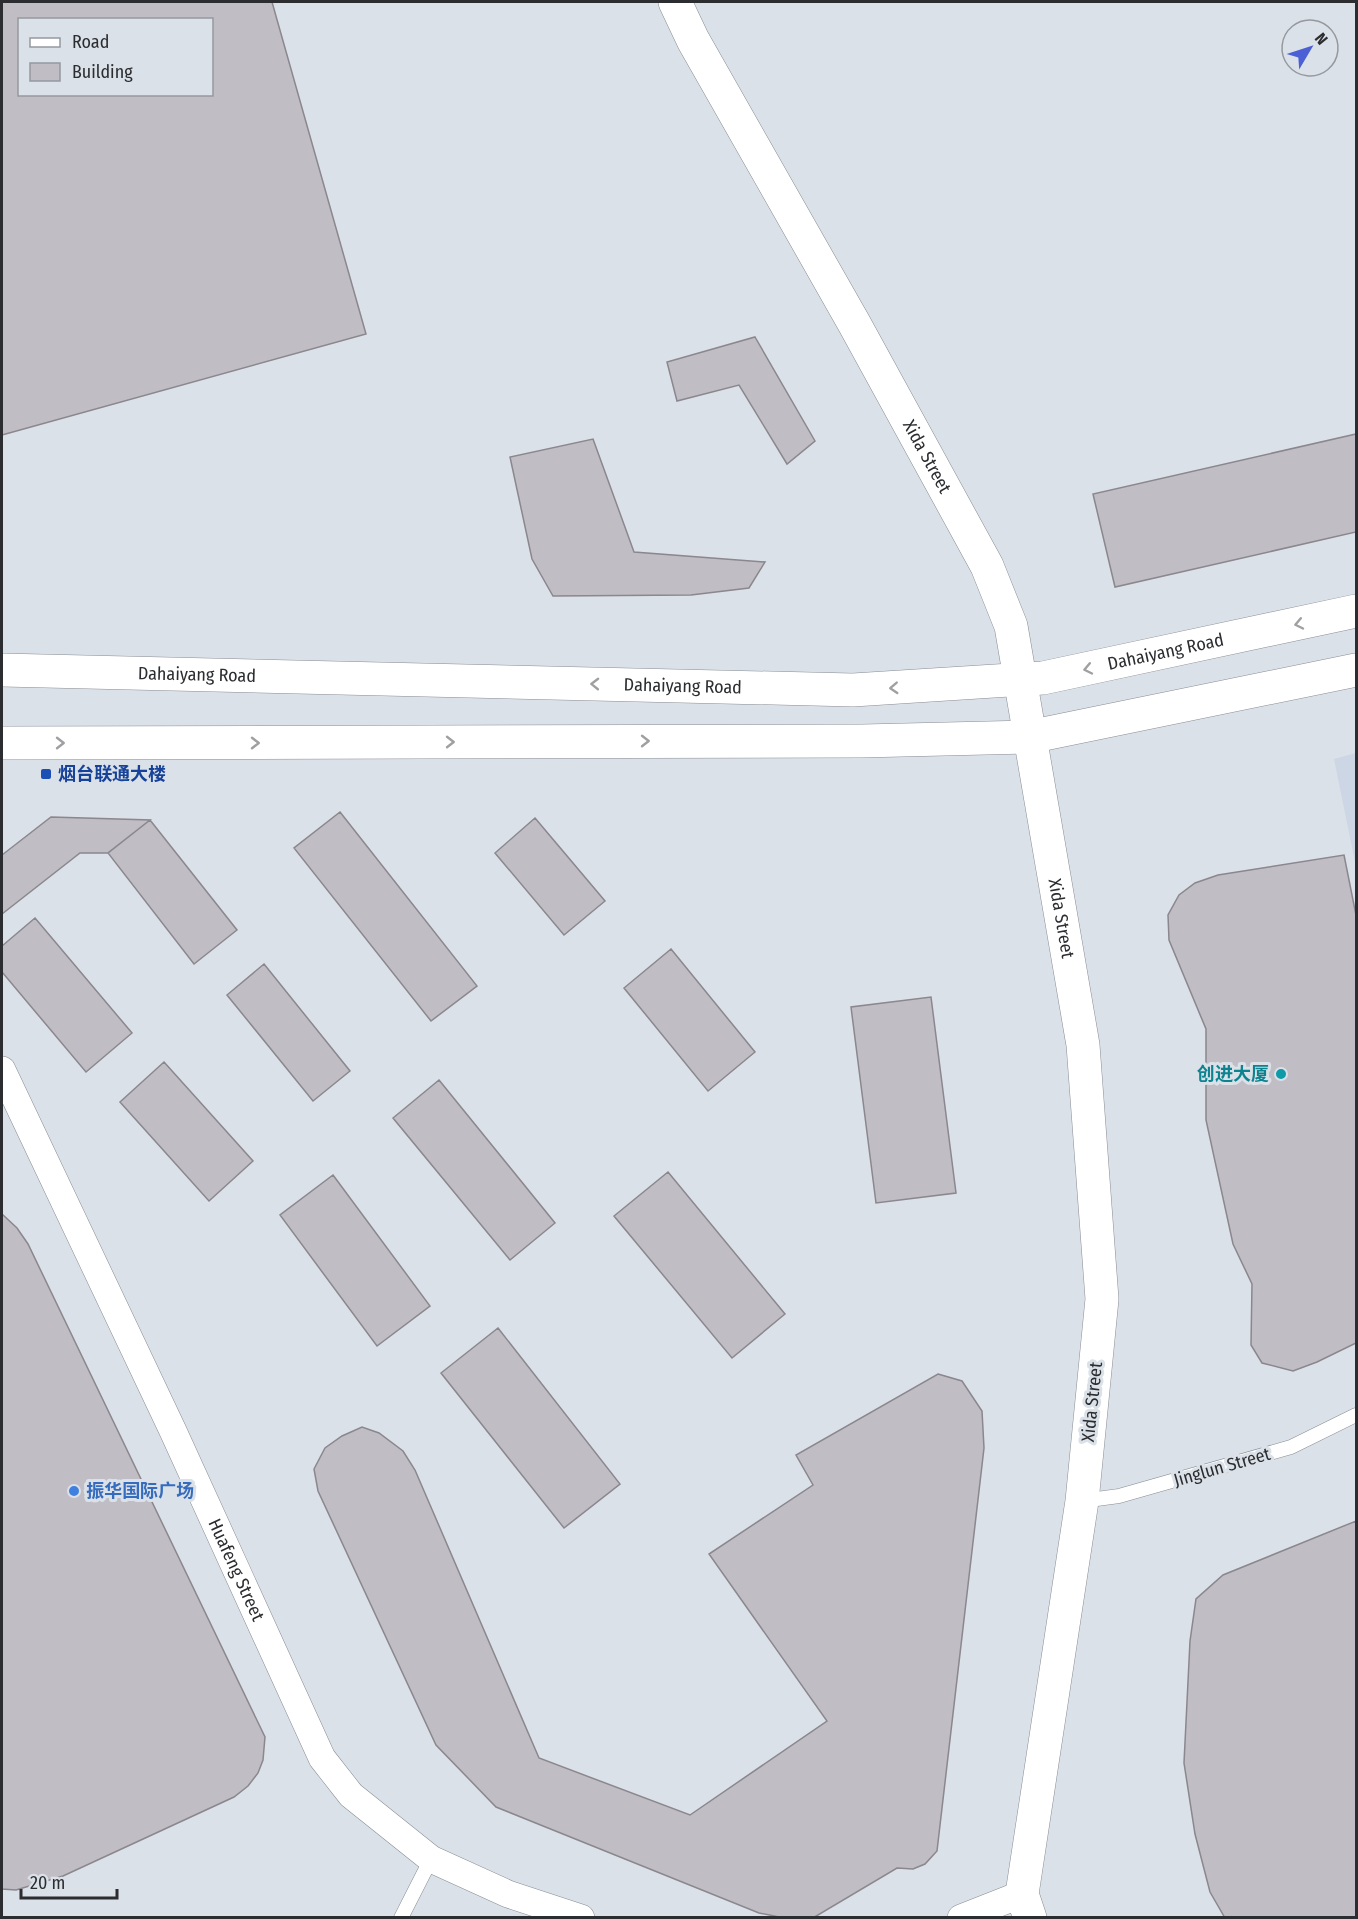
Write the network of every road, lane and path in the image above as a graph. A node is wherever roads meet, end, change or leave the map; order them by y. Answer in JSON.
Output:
{"nodes":[{"id":1,"x":675,"y":2,"type":"edge"},
{"id":2,"x":1356,"y":611,"type":"edge"},
{"id":3,"x":2,"y":670,"type":"edge"},
{"id":4,"x":1356,"y":670,"type":"edge"},
{"id":5,"x":1019,"y":681,"type":"junction"},
{"id":6,"x":1029,"y":737,"type":"junction"},
{"id":7,"x":2,"y":743,"type":"edge"},
{"id":8,"x":2,"y":1070,"type":"edge"},
{"id":9,"x":1356,"y":1415,"type":"edge"},
{"id":10,"x":1082,"y":1501,"type":"junction"},
{"id":11,"x":431,"y":1859,"type":"junction"},
{"id":12,"x":1026,"y":1906,"type":"edge"},
{"id":13,"x":401,"y":1917,"type":"edge"},
{"id":14,"x":581,"y":1917,"type":"edge"},
{"id":15,"x":961,"y":1917,"type":"edge"}],
"edges":[{"from":1,"to":5,"type":"main road","name":"Xida Street"},
{"from":2,"to":5,"type":"main road","name":"Dahaiyang Road","one_way":true},
{"from":5,"to":3,"type":"main road","name":"Dahaiyang Road","one_way":true},
{"from":4,"to":6,"type":"main road"},
{"from":5,"to":6,"type":"main road","name":"Xida Street"},
{"from":7,"to":6,"type":"main road","one_way":true},
{"from":6,"to":10,"type":"main road","name":"Xida Street"},
{"from":8,"to":11,"type":"street","name":"Huafeng Street"},
{"from":9,"to":10,"type":"lane","name":"Jinglun Street"},
{"from":10,"to":12,"type":"main road","name":"Xida Street"},
{"from":11,"to":13,"type":"lane"},
{"from":11,"to":14,"type":"street","name":"Huafeng Street"},
{"from":12,"to":15,"type":"street"}]}
